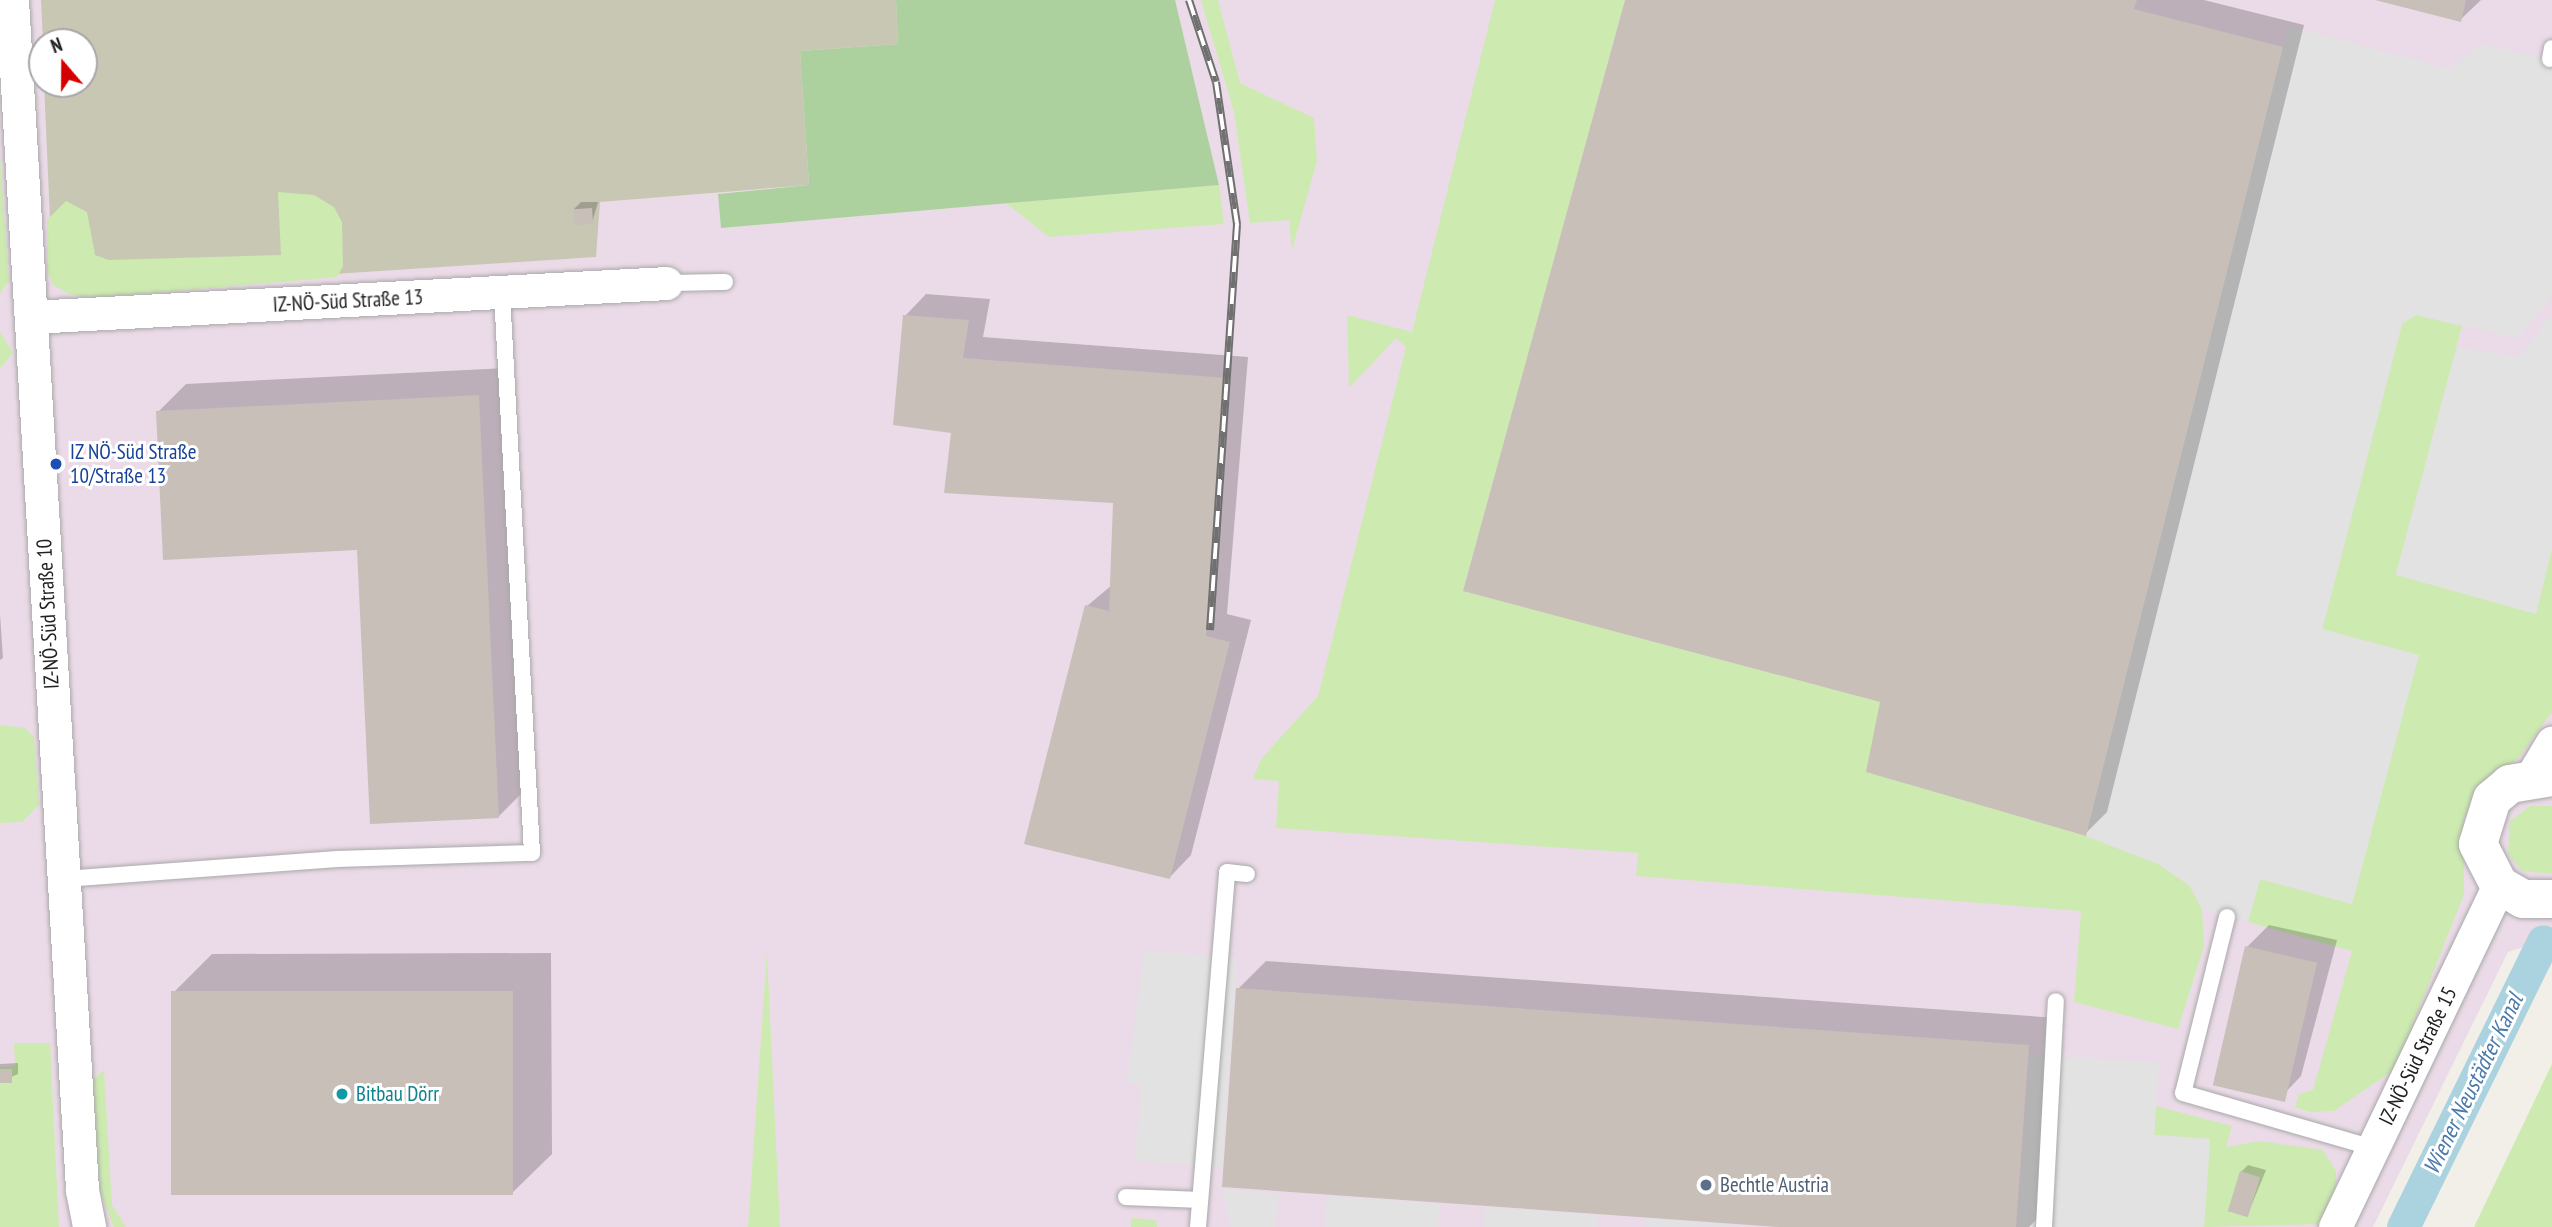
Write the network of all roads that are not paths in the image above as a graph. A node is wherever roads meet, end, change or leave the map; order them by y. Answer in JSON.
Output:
{"nodes":[{"id":1,"x":8,"y":1,"type":"edge"},
{"id":2,"x":724,"y":282,"type":"dead end"},
{"id":3,"x":666,"y":283,"type":"joint"},
{"id":4,"x":502,"y":293,"type":"junction"},
{"id":5,"x":31,"y":317,"type":"junction"},
{"id":6,"x":2552,"y":743,"type":"edge"},
{"id":7,"x":2542,"y":777,"type":"edge"},
{"id":8,"x":1247,"y":873,"type":"dead end"},
{"id":9,"x":64,"y":879,"type":"junction"},
{"id":10,"x":2499,"y":885,"type":"junction"},
{"id":11,"x":2552,"y":899,"type":"edge"},
{"id":12,"x":2227,"y":916,"type":"dead end"},
{"id":13,"x":2056,"y":1002,"type":"dead end"},
{"id":14,"x":2373,"y":1148,"type":"junction"},
{"id":15,"x":1126,"y":1197,"type":"dead end"},
{"id":16,"x":1200,"y":1200,"type":"junction"},
{"id":17,"x":89,"y":1227,"type":"edge"},
{"id":18,"x":1198,"y":1227,"type":"edge"},
{"id":19,"x":2044,"y":1227,"type":"edge"},
{"id":20,"x":2335,"y":1227,"type":"edge"}],
"edges":[{"from":1,"to":5,"type":"street","name":"IZ-NÖ-Süd Straße 10"},
{"from":2,"to":3,"type":"lane"},
{"from":3,"to":4,"type":"street","name":"IZ-NÖ-Süd Straße 13"},
{"from":4,"to":5,"type":"street","name":"IZ-NÖ-Süd Straße 13"},
{"from":4,"to":9,"type":"lane"},
{"from":5,"to":9,"type":"street","name":"IZ-NÖ-Süd Straße 10"},
{"from":6,"to":7,"type":"street"},
{"from":7,"to":10,"type":"street"},
{"from":8,"to":16,"type":"lane"},
{"from":9,"to":17,"type":"street","name":"IZ-NÖ-Süd Straße 10"},
{"from":10,"to":11,"type":"street"},
{"from":10,"to":14,"type":"street","name":"IZ-NÖ-Süd Straße 15"},
{"from":12,"to":14,"type":"lane"},
{"from":13,"to":19,"type":"lane"},
{"from":14,"to":20,"type":"street","name":"IZ-NÖ-Süd Straße 15"},
{"from":15,"to":16,"type":"lane"},
{"from":16,"to":18,"type":"lane"}]}
